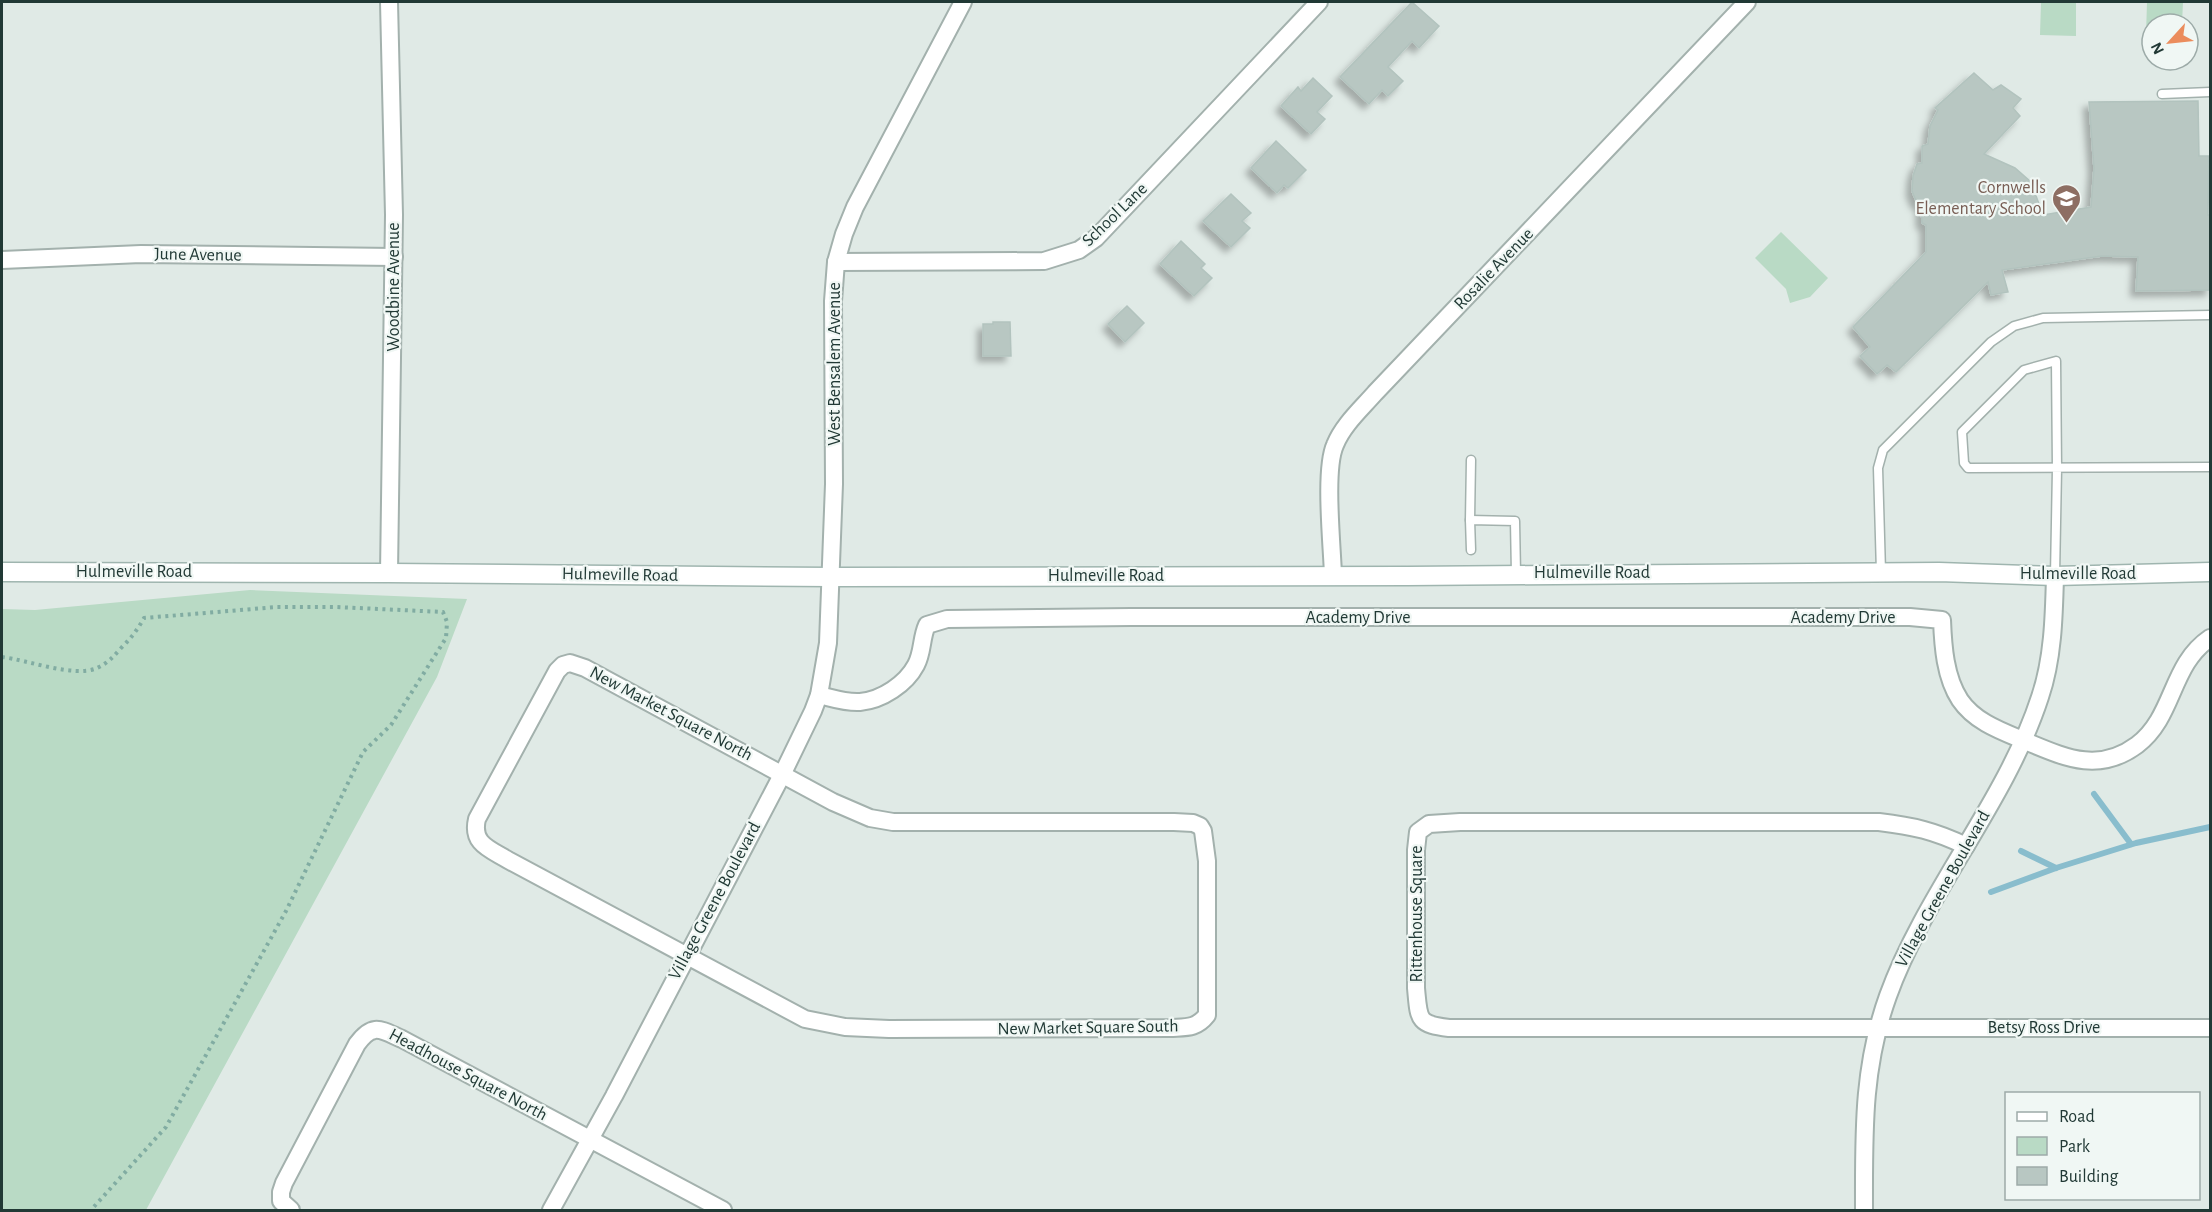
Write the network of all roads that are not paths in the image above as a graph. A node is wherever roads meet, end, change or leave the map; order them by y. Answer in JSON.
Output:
{"nodes":[{"id":1,"x":389,"y":2,"type":"edge"},
{"id":2,"x":963,"y":2,"type":"edge"},
{"id":3,"x":1319,"y":2,"type":"edge"},
{"id":4,"x":1747,"y":2,"type":"edge"},
{"id":5,"x":2211,"y":92,"type":"edge"},
{"id":6,"x":2162,"y":94,"type":"dead end"},
{"id":7,"x":394,"y":257,"type":"junction"},
{"id":8,"x":2,"y":260,"type":"edge"},
{"id":9,"x":836,"y":262,"type":"junction"},
{"id":10,"x":2211,"y":315,"type":"edge"},
{"id":11,"x":1471,"y":460,"type":"dead end"},
{"id":12,"x":2211,"y":467,"type":"edge"},
{"id":13,"x":2057,"y":469,"type":"junction"},
{"id":14,"x":1470,"y":520,"type":"junction"},
{"id":15,"x":1471,"y":550,"type":"dead end"},
{"id":16,"x":2,"y":572,"type":"edge"},
{"id":17,"x":1881,"y":572,"type":"junction"},
{"id":18,"x":2211,"y":572,"type":"edge"},
{"id":19,"x":389,"y":573,"type":"junction"},
{"id":20,"x":1516,"y":574,"type":"junction"},
{"id":21,"x":1333,"y":575,"type":"junction"},
{"id":22,"x":2055,"y":576,"type":"junction"},
{"id":23,"x":831,"y":577,"type":"junction"},
{"id":24,"x":2211,"y":638,"type":"edge"},
{"id":25,"x":819,"y":696,"type":"junction"},
{"id":26,"x":2024,"y":740,"type":"junction"},
{"id":27,"x":783,"y":773,"type":"junction"},
{"id":28,"x":1966,"y":846,"type":"junction"},
{"id":29,"x":687,"y":956,"type":"junction"},
{"id":30,"x":1878,"y":1027,"type":"junction"},
{"id":31,"x":2211,"y":1028,"type":"edge"},
{"id":32,"x":590,"y":1139,"type":"junction"},
{"id":33,"x":291,"y":1210,"type":"edge"},
{"id":34,"x":551,"y":1210,"type":"edge"},
{"id":35,"x":723,"y":1210,"type":"edge"},
{"id":36,"x":1864,"y":1210,"type":"edge"}],
"edges":[{"from":1,"to":7,"type":"street","name":"Woodbine Avenue"},
{"from":2,"to":9,"type":"street","name":"West Bensalem Avenue"},
{"from":3,"to":9,"type":"street","name":"School Lane"},
{"from":4,"to":21,"type":"street","name":"Rosalie Avenue"},
{"from":5,"to":6,"type":"lane"},
{"from":7,"to":8,"type":"street","name":"June Avenue"},
{"from":7,"to":19,"type":"street","name":"Woodbine Avenue"},
{"from":9,"to":23,"type":"street","name":"West Bensalem Avenue"},
{"from":10,"to":17,"type":"lane"},
{"from":11,"to":14,"type":"lane"},
{"from":12,"to":13,"type":"lane"},
{"from":13,"to":13,"type":"lane"},
{"from":13,"to":22,"type":"lane"},
{"from":14,"to":15,"type":"lane"},
{"from":14,"to":20,"type":"lane"},
{"from":16,"to":19,"type":"main road","name":"Hulmeville Road"},
{"from":17,"to":20,"type":"main road","name":"Hulmeville Road"},
{"from":17,"to":22,"type":"main road","name":"Hulmeville Road"},
{"from":18,"to":22,"type":"main road","name":"Hulmeville Road"},
{"from":19,"to":23,"type":"main road","name":"Hulmeville Road"},
{"from":20,"to":21,"type":"main road","name":"Hulmeville Road"},
{"from":21,"to":23,"type":"main road","name":"Hulmeville Road"},
{"from":22,"to":26,"type":"street","name":"Village Greene Boulevard"},
{"from":23,"to":25,"type":"street","name":"Village Greene Boulevard"},
{"from":24,"to":26,"type":"street"},
{"from":25,"to":26,"type":"street","name":"Academy Drive"},
{"from":25,"to":27,"type":"street","name":"Village Greene Boulevard"},
{"from":26,"to":28,"type":"street","name":"Village Greene Boulevard"},
{"from":27,"to":29,"type":"street","name":"Village Greene Boulevard"},
{"from":27,"to":29,"type":"street","name":"New Market Square North"},
{"from":27,"to":29,"type":"street","name":"New Market Square South"},
{"from":28,"to":30,"type":"street","name":"Village Greene Boulevard"},
{"from":28,"to":30,"type":"street","name":"Rittenhouse Square"},
{"from":29,"to":32,"type":"street","name":"Village Greene Boulevard"},
{"from":30,"to":31,"type":"street","name":"Betsy Ross Drive"},
{"from":30,"to":36,"type":"street","name":"Village Greene Boulevard"},
{"from":32,"to":33,"type":"street","name":"Headhouse Square North"},
{"from":32,"to":34,"type":"street","name":"Village Greene Boulevard"},
{"from":32,"to":35,"type":"street"}]}
